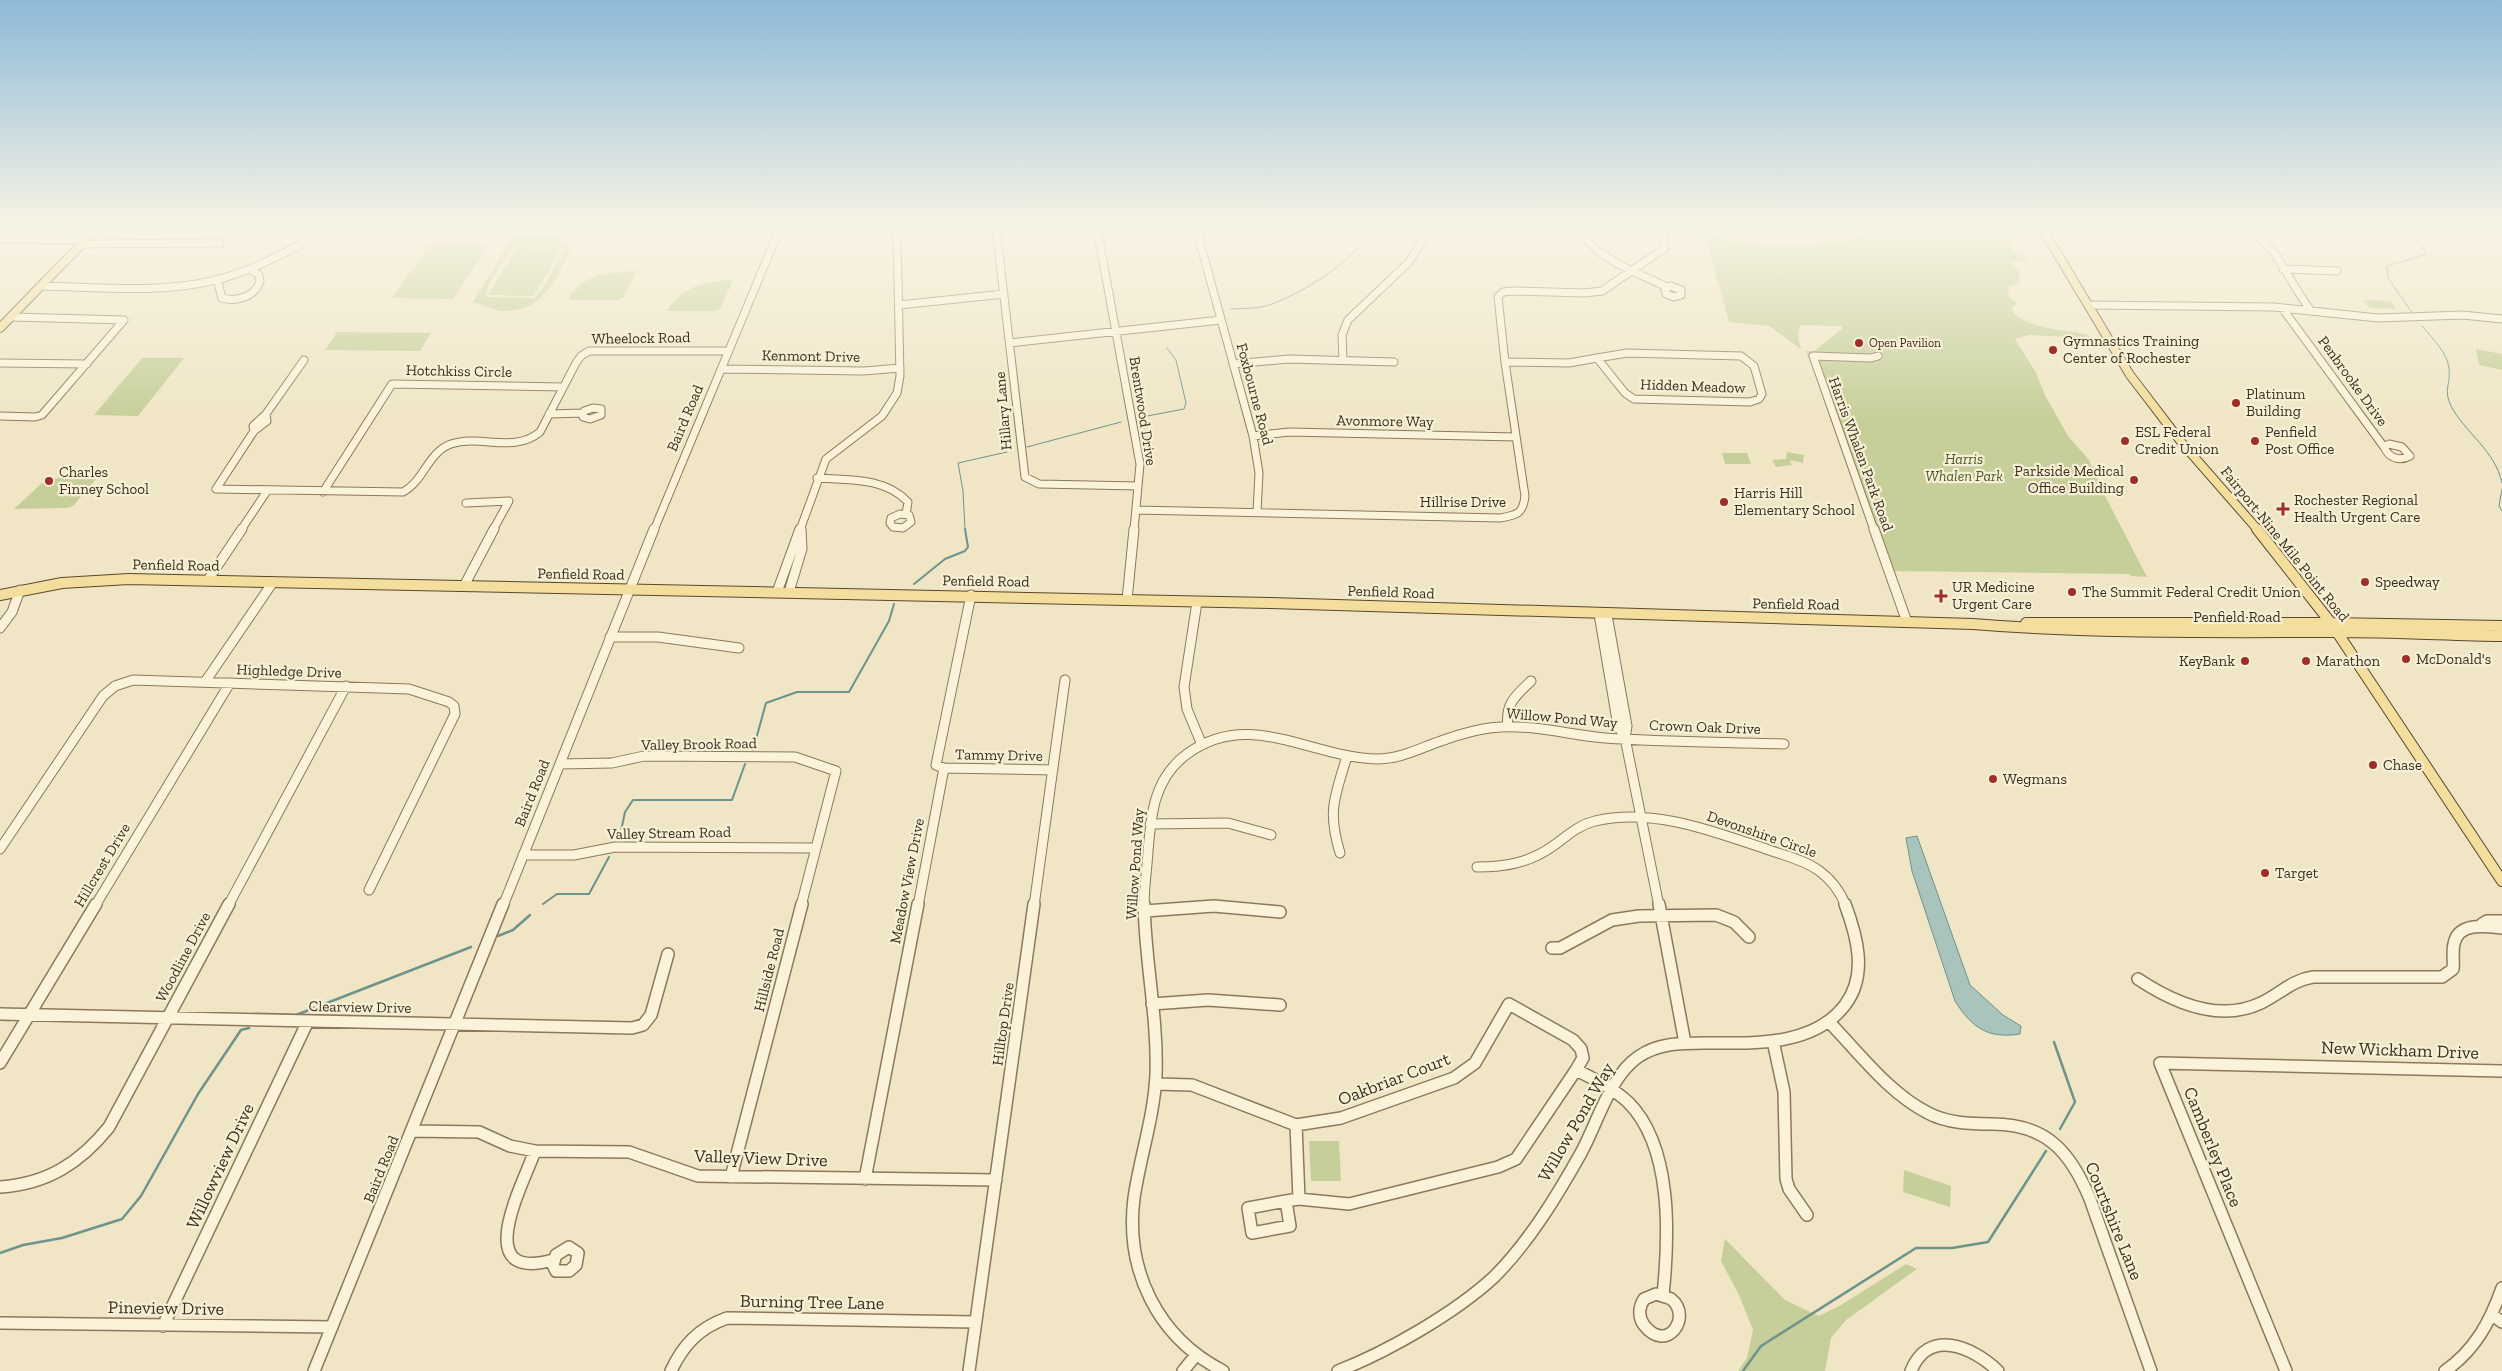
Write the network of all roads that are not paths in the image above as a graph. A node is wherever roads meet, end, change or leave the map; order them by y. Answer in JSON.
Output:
{"nodes":[{"id":1,"x":34,"y":292,"type":"edge"},
{"id":2,"x":220,"y":292,"type":"edge"},
{"id":3,"x":252,"y":292,"type":"edge"},
{"id":4,"x":753,"y":292,"type":"edge"},
{"id":5,"x":899,"y":292,"type":"edge"},
{"id":6,"x":1108,"y":292,"type":"edge"},
{"id":7,"x":1213,"y":292,"type":"edge"},
{"id":8,"x":1378,"y":292,"type":"edge"},
{"id":9,"x":1506,"y":292,"type":"edge"},
{"id":10,"x":2081,"y":292,"type":"edge"},
{"id":11,"x":2297,"y":292,"type":"edge"},
{"id":12,"x":1004,"y":294,"type":"joint"},
{"id":13,"x":899,"y":305,"type":"junction"},
{"id":14,"x":2089,"y":306,"type":"junction"},
{"id":15,"x":2282,"y":308,"type":"junction"},
{"id":16,"x":2311,"y":311,"type":"junction"},
{"id":17,"x":11,"y":317,"type":"junction"},
{"id":18,"x":2502,"y":319,"type":"edge"},
{"id":19,"x":1221,"y":320,"type":"junction"},
{"id":20,"x":0,"y":328,"type":"edge"},
{"id":21,"x":1115,"y":331,"type":"junction"},
{"id":22,"x":1010,"y":343,"type":"junction"},
{"id":23,"x":729,"y":351,"type":"junction"},
{"id":24,"x":1878,"y":356,"type":"dead end"},
{"id":25,"x":1596,"y":358,"type":"junction"},
{"id":26,"x":304,"y":360,"type":"dead end"},
{"id":27,"x":1343,"y":360,"type":"junction"},
{"id":28,"x":0,"y":362,"type":"edge"},
{"id":29,"x":1394,"y":362,"type":"dead end"},
{"id":30,"x":1505,"y":362,"type":"junction"},
{"id":31,"x":87,"y":364,"type":"junction"},
{"id":32,"x":1233,"y":364,"type":"junction"},
{"id":33,"x":900,"y":368,"type":"junction"},
{"id":34,"x":722,"y":369,"type":"junction"},
{"id":35,"x":563,"y":387,"type":"junction"},
{"id":36,"x":550,"y":414,"type":"junction"},
{"id":37,"x":583,"y":414,"type":"dead end"},
{"id":38,"x":0,"y":416,"type":"edge"},
{"id":39,"x":1253,"y":436,"type":"junction"},
{"id":40,"x":1516,"y":437,"type":"junction"},
{"id":41,"x":2384,"y":447,"type":"dead end"},
{"id":42,"x":817,"y":478,"type":"junction"},
{"id":43,"x":1138,"y":486,"type":"junction"},
{"id":44,"x":267,"y":491,"type":"junction"},
{"id":45,"x":323,"y":492,"type":"junction"},
{"id":46,"x":466,"y":503,"type":"dead end"},
{"id":47,"x":1136,"y":510,"type":"junction"},
{"id":48,"x":1257,"y":512,"type":"junction"},
{"id":49,"x":906,"y":514,"type":"dead end"},
{"id":50,"x":800,"y":526,"type":"junction"},
{"id":51,"x":208,"y":580,"type":"junction"},
{"id":52,"x":273,"y":582,"type":"junction"},
{"id":53,"x":464,"y":586,"type":"junction"},
{"id":54,"x":20,"y":590,"type":"junction"},
{"id":55,"x":628,"y":590,"type":"junction"},
{"id":56,"x":777,"y":592,"type":"junction"},
{"id":57,"x":789,"y":592,"type":"junction"},
{"id":58,"x":0,"y":595,"type":"edge"},
{"id":59,"x":971,"y":595,"type":"junction"},
{"id":60,"x":1127,"y":600,"type":"junction"},
{"id":61,"x":1197,"y":602,"type":"junction"},
{"id":62,"x":1603,"y":615,"type":"junction"},
{"id":63,"x":1907,"y":622,"type":"junction"},
{"id":64,"x":2331,"y":623,"type":"junction"},
{"id":65,"x":1973,"y":624,"type":"junction"},
{"id":66,"x":2502,"y":626,"type":"edge"},
{"id":67,"x":0,"y":628,"type":"edge"},
{"id":68,"x":2337,"y":632,"type":"junction"},
{"id":69,"x":610,"y":636,"type":"junction"},
{"id":70,"x":2502,"y":636,"type":"edge"},
{"id":71,"x":739,"y":648,"type":"dead end"},
{"id":72,"x":1065,"y":680,"type":"dead end"},
{"id":73,"x":1531,"y":681,"type":"dead end"},
{"id":74,"x":205,"y":682,"type":"junction"},
{"id":75,"x":230,"y":683,"type":"junction"},
{"id":76,"x":346,"y":686,"type":"junction"},
{"id":77,"x":1508,"y":727,"type":"junction"},
{"id":78,"x":1625,"y":738,"type":"junction"},
{"id":79,"x":1784,"y":744,"type":"dead end"},
{"id":80,"x":1202,"y":745,"type":"junction"},
{"id":81,"x":1347,"y":756,"type":"junction"},
{"id":82,"x":560,"y":764,"type":"junction"},
{"id":83,"x":944,"y":768,"type":"junction"},
{"id":84,"x":1053,"y":770,"type":"junction"},
{"id":85,"x":836,"y":771,"type":"joint"},
{"id":86,"x":1642,"y":818,"type":"junction"},
{"id":87,"x":1150,"y":824,"type":"junction"},
{"id":88,"x":1271,"y":834,"type":"dead end"},
{"id":89,"x":816,"y":848,"type":"junction"},
{"id":90,"x":0,"y":849,"type":"edge"},
{"id":91,"x":1340,"y":853,"type":"dead end"},
{"id":92,"x":523,"y":855,"type":"junction"},
{"id":93,"x":1477,"y":867,"type":"dead end"},
{"id":94,"x":2502,"y":881,"type":"edge"},
{"id":95,"x":369,"y":890,"type":"dead end"},
{"id":96,"x":1145,"y":911,"type":"junction"},
{"id":97,"x":1280,"y":912,"type":"dead end"},
{"id":98,"x":1659,"y":914,"type":"junction"},
{"id":99,"x":2502,"y":921,"type":"edge"},
{"id":100,"x":2480,"y":926,"type":"junction"},
{"id":101,"x":2502,"y":928,"type":"edge"},
{"id":102,"x":1749,"y":937,"type":"dead end"},
{"id":103,"x":1552,"y":948,"type":"dead end"},
{"id":104,"x":668,"y":954,"type":"dead end"},
{"id":105,"x":2138,"y":979,"type":"dead end"},
{"id":106,"x":1152,"y":1004,"type":"junction"},
{"id":107,"x":1280,"y":1005,"type":"dead end"},
{"id":108,"x":0,"y":1014,"type":"edge"},
{"id":109,"x":29,"y":1015,"type":"junction"},
{"id":110,"x":167,"y":1018,"type":"junction"},
{"id":111,"x":308,"y":1021,"type":"junction"},
{"id":112,"x":1830,"y":1022,"type":"junction"},
{"id":113,"x":455,"y":1024,"type":"junction"},
{"id":114,"x":1773,"y":1041,"type":"junction"},
{"id":115,"x":1684,"y":1043,"type":"junction"},
{"id":116,"x":0,"y":1063,"type":"edge"},
{"id":117,"x":2297,"y":1065,"type":"joint"},
{"id":118,"x":1576,"y":1070,"type":"junction"},
{"id":119,"x":2502,"y":1071,"type":"edge"},
{"id":120,"x":1155,"y":1084,"type":"junction"},
{"id":121,"x":1613,"y":1091,"type":"junction"},
{"id":122,"x":1296,"y":1125,"type":"junction"},
{"id":123,"x":413,"y":1131,"type":"junction"},
{"id":124,"x":535,"y":1151,"type":"junction"},
{"id":125,"x":732,"y":1177,"type":"junction"},
{"id":126,"x":865,"y":1179,"type":"junction"},
{"id":127,"x":996,"y":1180,"type":"junction"},
{"id":128,"x":0,"y":1187,"type":"edge"},
{"id":129,"x":1298,"y":1199,"type":"junction"},
{"id":130,"x":1286,"y":1201,"type":"dead end"},
{"id":131,"x":1807,"y":1215,"type":"dead end"},
{"id":132,"x":553,"y":1260,"type":"dead end"},
{"id":133,"x":2502,"y":1288,"type":"edge"},
{"id":134,"x":1663,"y":1295,"type":"dead end"},
{"id":135,"x":2497,"y":1318,"type":"edge"},
{"id":136,"x":976,"y":1322,"type":"junction"},
{"id":137,"x":0,"y":1323,"type":"edge"},
{"id":138,"x":163,"y":1326,"type":"junction"},
{"id":139,"x":332,"y":1327,"type":"junction"},
{"id":140,"x":1196,"y":1355,"type":"junction"},
{"id":141,"x":314,"y":1371,"type":"edge"},
{"id":142,"x":672,"y":1371,"type":"edge"},
{"id":143,"x":969,"y":1371,"type":"edge"},
{"id":144,"x":1183,"y":1371,"type":"edge"},
{"id":145,"x":1223,"y":1371,"type":"edge"},
{"id":146,"x":1338,"y":1371,"type":"edge"},
{"id":147,"x":1911,"y":1371,"type":"edge"},
{"id":148,"x":1998,"y":1371,"type":"edge"},
{"id":149,"x":2151,"y":1371,"type":"edge"},
{"id":150,"x":2286,"y":1371,"type":"edge"},
{"id":151,"x":2445,"y":1371,"type":"edge"}],
"edges":[{"from":1,"to":17,"type":"main road"},
{"from":2,"to":3,"type":"street"},
{"from":4,"to":23,"type":"street","name":"Baird Road"},
{"from":5,"to":13,"type":"street"},
{"from":6,"to":21,"type":"street","name":"Brentwood Drive"},
{"from":7,"to":19,"type":"street","name":"Foxbourne Road"},
{"from":8,"to":27,"type":"street"},
{"from":9,"to":30,"type":"street","name":"Hillrise Drive"},
{"from":10,"to":14,"type":"main road","name":"Fairport-Nine Mile Point Road"},
{"from":11,"to":16,"type":"street"},
{"from":12,"to":13,"type":"street"},
{"from":12,"to":22,"type":"street","name":"Hillary Lane"},
{"from":13,"to":33,"type":"street"},
{"from":14,"to":15,"type":"street","name":"Penbrooke Drive"},
{"from":14,"to":64,"type":"main road","name":"Fairport-Nine Mile Point Road"},
{"from":15,"to":16,"type":"street","name":"Penbrooke Drive"},
{"from":15,"to":41,"type":"street","name":"Penbrooke Drive"},
{"from":16,"to":18,"type":"street","name":"Penbrooke Drive"},
{"from":17,"to":20,"type":"main road"},
{"from":17,"to":31,"type":"street"},
{"from":19,"to":21,"type":"street"},
{"from":19,"to":32,"type":"street","name":"Foxbourne Road"},
{"from":21,"to":22,"type":"street"},
{"from":21,"to":43,"type":"street","name":"Brentwood Drive"},
{"from":22,"to":43,"type":"street","name":"Hillary Lane"},
{"from":23,"to":34,"type":"street","name":"Baird Road"},
{"from":23,"to":35,"type":"street","name":"Wheelock Road"},
{"from":24,"to":63,"type":"street","name":"Harris Whalen Park Road"},
{"from":25,"to":25,"type":"street","name":"Hidden Meadow"},
{"from":25,"to":30,"type":"street","name":"Hidden Meadow"},
{"from":26,"to":44,"type":"street","name":"Wheelock Road"},
{"from":27,"to":29,"type":"street"},
{"from":27,"to":32,"type":"street"},
{"from":28,"to":31,"type":"street"},
{"from":30,"to":40,"type":"street","name":"Hillrise Drive"},
{"from":31,"to":38,"type":"street"},
{"from":32,"to":39,"type":"street","name":"Foxbourne Road"},
{"from":33,"to":34,"type":"street","name":"Kenmont Drive"},
{"from":33,"to":42,"type":"street"},
{"from":34,"to":55,"type":"street","name":"Baird Road"},
{"from":35,"to":36,"type":"street","name":"Wheelock Road"},
{"from":35,"to":45,"type":"street","name":"Hotchkiss Circle"},
{"from":36,"to":37,"type":"street"},
{"from":36,"to":45,"type":"street","name":"Wheelock Road"},
{"from":39,"to":40,"type":"street","name":"Avonmore Way"},
{"from":39,"to":48,"type":"street","name":"Foxbourne Road"},
{"from":40,"to":48,"type":"street","name":"Hillrise Drive"},
{"from":42,"to":49,"type":"street"},
{"from":42,"to":50,"type":"street"},
{"from":43,"to":47,"type":"street","name":"Brentwood Drive"},
{"from":44,"to":45,"type":"street","name":"Wheelock Road"},
{"from":44,"to":51,"type":"street"},
{"from":46,"to":53,"type":"street"},
{"from":47,"to":48,"type":"street","name":"Hillrise Drive"},
{"from":47,"to":60,"type":"street","name":"Brentwood Drive"},
{"from":50,"to":56,"type":"street"},
{"from":50,"to":57,"type":"street"},
{"from":51,"to":52,"type":"main road","name":"Penfield Road"},
{"from":51,"to":54,"type":"main road","name":"Penfield Road"},
{"from":52,"to":53,"type":"main road","name":"Penfield Road"},
{"from":52,"to":74,"type":"street"},
{"from":53,"to":55,"type":"main road","name":"Penfield Road"},
{"from":54,"to":58,"type":"main road","name":"Penfield Road"},
{"from":54,"to":67,"type":"street"},
{"from":55,"to":56,"type":"main road","name":"Penfield Road"},
{"from":55,"to":69,"type":"street","name":"Baird Road"},
{"from":56,"to":57,"type":"main road","name":"Penfield Road"},
{"from":57,"to":59,"type":"main road","name":"Penfield Road"},
{"from":59,"to":60,"type":"main road","name":"Penfield Road"},
{"from":59,"to":83,"type":"street","name":"Meadow View Drive"},
{"from":60,"to":61,"type":"main road","name":"Penfield Road"},
{"from":61,"to":62,"type":"main road","name":"Penfield Road"},
{"from":61,"to":80,"type":"street"},
{"from":62,"to":63,"type":"main road","name":"Penfield Road"},
{"from":62,"to":78,"type":"street","name":"Willow Pond Way"},
{"from":63,"to":65,"type":"main road","name":"Penfield Road"},
{"from":64,"to":65,"type":"main road","name":"Penfield Road"},
{"from":64,"to":66,"type":"main road","name":"Penfield Road"},
{"from":64,"to":68,"type":"main road","name":"Fairport-Nine Mile Point Road"},
{"from":65,"to":68,"type":"main road","name":"Penfield Road"},
{"from":68,"to":70,"type":"main road","name":"Penfield Road"},
{"from":68,"to":94,"type":"main road","name":"Fairport-Nine Mile Point Road"},
{"from":69,"to":71,"type":"street"},
{"from":69,"to":82,"type":"street","name":"Baird Road"},
{"from":72,"to":84,"type":"street","name":"Hilltop Drive"},
{"from":73,"to":77,"type":"street"},
{"from":74,"to":75,"type":"street","name":"Highledge Drive"},
{"from":74,"to":90,"type":"street","name":"Highledge Drive"},
{"from":75,"to":76,"type":"street","name":"Highledge Drive"},
{"from":75,"to":109,"type":"street","name":"Hillcrest Drive"},
{"from":76,"to":95,"type":"street","name":"Highledge Drive"},
{"from":76,"to":110,"type":"street","name":"Woodline Drive"},
{"from":77,"to":78,"type":"street","name":"Willow Pond Way"},
{"from":77,"to":81,"type":"street","name":"Willow Pond Way"},
{"from":78,"to":79,"type":"street","name":"Crown Oak Drive"},
{"from":78,"to":86,"type":"street","name":"Willow Pond Way"},
{"from":80,"to":81,"type":"street","name":"Willow Pond Way"},
{"from":80,"to":87,"type":"street","name":"Willow Pond Way"},
{"from":81,"to":91,"type":"street"},
{"from":82,"to":85,"type":"street","name":"Valley Brook Road"},
{"from":82,"to":92,"type":"street","name":"Baird Road"},
{"from":83,"to":84,"type":"street","name":"Tammy Drive"},
{"from":83,"to":126,"type":"street","name":"Meadow View Drive"},
{"from":84,"to":127,"type":"street","name":"Hilltop Drive"},
{"from":85,"to":89,"type":"street","name":"Hillside Road"},
{"from":86,"to":93,"type":"street","name":"Devonshire Circle"},
{"from":86,"to":98,"type":"street","name":"Willow Pond Way"},
{"from":86,"to":112,"type":"street","name":"Devonshire Circle"},
{"from":87,"to":88,"type":"street"},
{"from":87,"to":96,"type":"street","name":"Willow Pond Way"},
{"from":89,"to":92,"type":"street","name":"Valley Stream Road"},
{"from":89,"to":125,"type":"street","name":"Hillside Road"},
{"from":92,"to":113,"type":"street","name":"Baird Road"},
{"from":96,"to":97,"type":"street"},
{"from":96,"to":106,"type":"street","name":"Willow Pond Way"},
{"from":98,"to":102,"type":"street"},
{"from":98,"to":103,"type":"street"},
{"from":98,"to":115,"type":"street","name":"Willow Pond Way"},
{"from":99,"to":100,"type":"street"},
{"from":100,"to":101,"type":"street"},
{"from":100,"to":105,"type":"street"},
{"from":104,"to":113,"type":"street","name":"Clearview Drive"},
{"from":106,"to":107,"type":"street"},
{"from":106,"to":120,"type":"street","name":"Willow Pond Way"},
{"from":108,"to":109,"type":"street","name":"Clearview Drive"},
{"from":109,"to":110,"type":"street","name":"Clearview Drive"},
{"from":109,"to":116,"type":"street","name":"Hillcrest Drive"},
{"from":110,"to":111,"type":"street","name":"Clearview Drive"},
{"from":110,"to":128,"type":"street","name":"Woodline Drive"},
{"from":111,"to":113,"type":"street","name":"Clearview Drive"},
{"from":111,"to":138,"type":"street","name":"Willowview Drive"},
{"from":112,"to":114,"type":"street","name":"Devonshire Circle"},
{"from":112,"to":149,"type":"street","name":"Courtshire Lane"},
{"from":113,"to":123,"type":"street","name":"Baird Road"},
{"from":114,"to":115,"type":"street","name":"Devonshire Circle"},
{"from":114,"to":131,"type":"street"},
{"from":115,"to":121,"type":"street","name":"Willow Pond Way"},
{"from":117,"to":119,"type":"street","name":"New Wickham Drive"},
{"from":117,"to":150,"type":"street","name":"Camberley Place"},
{"from":118,"to":121,"type":"street"},
{"from":118,"to":122,"type":"street","name":"Oakbriar Court"},
{"from":118,"to":129,"type":"street","name":"Oakbriar Court"},
{"from":120,"to":122,"type":"street","name":"Oakbriar Court"},
{"from":120,"to":140,"type":"street","name":"Willow Pond Way"},
{"from":121,"to":134,"type":"street"},
{"from":121,"to":146,"type":"street","name":"Willow Pond Way"},
{"from":122,"to":129,"type":"street"},
{"from":123,"to":124,"type":"street","name":"Valley View Drive"},
{"from":123,"to":139,"type":"street","name":"Baird Road"},
{"from":124,"to":125,"type":"street","name":"Valley View Drive"},
{"from":124,"to":132,"type":"street"},
{"from":125,"to":126,"type":"street","name":"Valley View Drive"},
{"from":126,"to":127,"type":"street","name":"Valley View Drive"},
{"from":127,"to":136,"type":"street","name":"Hilltop Drive"},
{"from":129,"to":130,"type":"street","name":"Oakbriar Court"},
{"from":133,"to":135,"type":"street"},
{"from":135,"to":151,"type":"street"},
{"from":136,"to":142,"type":"street","name":"Burning Tree Lane"},
{"from":136,"to":143,"type":"street","name":"Hilltop Drive"},
{"from":137,"to":138,"type":"street","name":"Pineview Drive"},
{"from":138,"to":139,"type":"street","name":"Pineview Drive"},
{"from":139,"to":141,"type":"street","name":"Baird Road"},
{"from":140,"to":144,"type":"street"},
{"from":140,"to":145,"type":"street","name":"Willow Pond Way"},
{"from":147,"to":148,"type":"street"}]}
